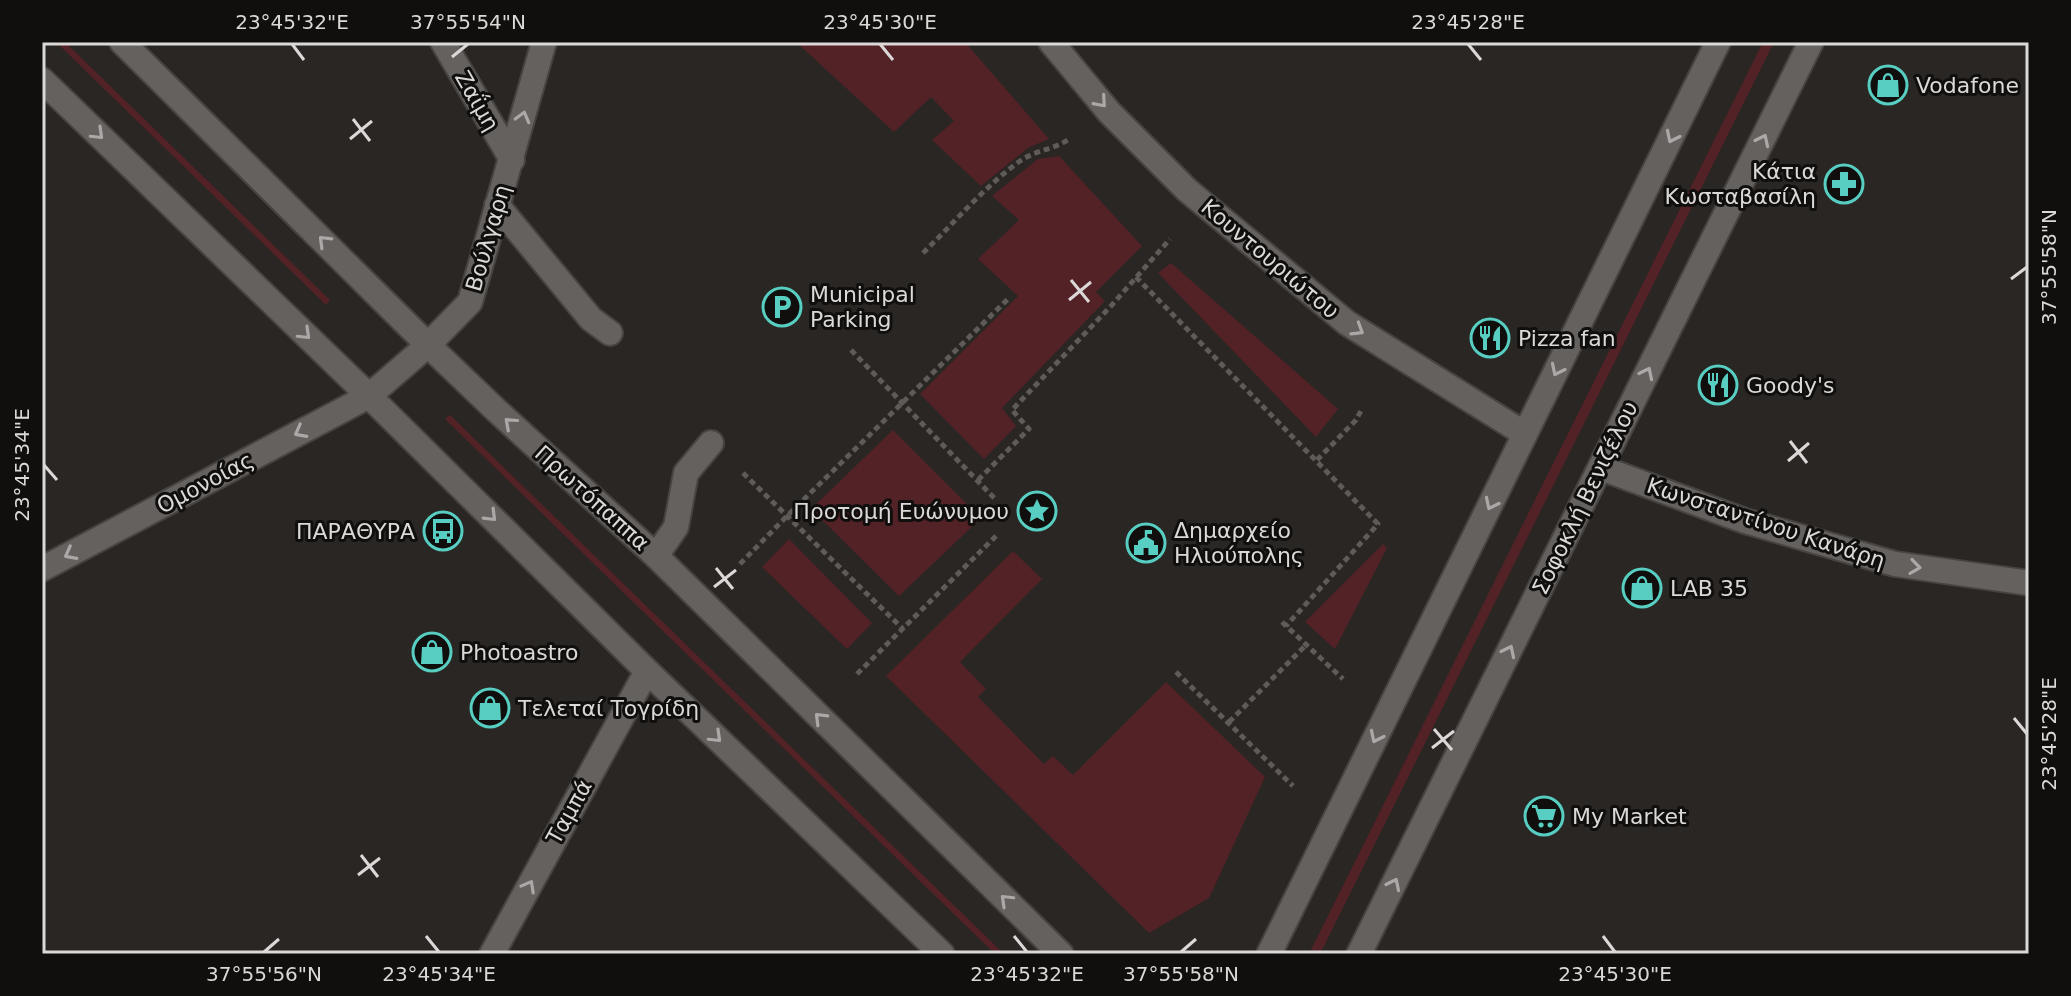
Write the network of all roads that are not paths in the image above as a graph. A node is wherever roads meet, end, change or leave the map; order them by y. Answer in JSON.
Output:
{"nodes":[{"id":1,"x":122,"y":42,"type":"edge"},
{"id":2,"x":443,"y":42,"type":"edge"},
{"id":3,"x":544,"y":42,"type":"edge"},
{"id":4,"x":1051,"y":42,"type":"edge"},
{"id":5,"x":1718,"y":42,"type":"edge"},
{"id":6,"x":1811,"y":42,"type":"edge"},
{"id":7,"x":42,"y":80,"type":"edge"},
{"id":8,"x":512,"y":160,"type":"junction"},
{"id":9,"x":497,"y":205,"type":"junction"},
{"id":10,"x":610,"y":333,"type":"dead end"},
{"id":11,"x":428,"y":345,"type":"junction"},
{"id":12,"x":369,"y":396,"type":"junction"},
{"id":13,"x":1525,"y":434,"type":"junction"},
{"id":14,"x":711,"y":443,"type":"dead end"},
{"id":15,"x":1601,"y":468,"type":"junction"},
{"id":16,"x":656,"y":556,"type":"junction"},
{"id":17,"x":42,"y":569,"type":"edge"},
{"id":18,"x":2029,"y":583,"type":"edge"},
{"id":19,"x":647,"y":671,"type":"junction"},
{"id":20,"x":492,"y":954,"type":"edge"},
{"id":21,"x":942,"y":954,"type":"edge"},
{"id":22,"x":1061,"y":954,"type":"edge"},
{"id":23,"x":1269,"y":954,"type":"edge"},
{"id":24,"x":1359,"y":954,"type":"edge"}],
"edges":[{"from":11,"to":1,"type":"street","name":"Πρωτόπαππα","one_way":true},
{"from":2,"to":8,"type":"street","name":"Ζαΐμη"},
{"from":8,"to":3,"type":"street","name":"Βούλγαρη","one_way":true},
{"from":4,"to":13,"type":"street","name":"Κουντουριώτου","one_way":true},
{"from":5,"to":13,"type":"street","one_way":true},
{"from":15,"to":6,"type":"street","name":"Σοφοκλή Βενιζέλου","one_way":true},
{"from":7,"to":12,"type":"street","one_way":true},
{"from":8,"to":9,"type":"street","name":"Βούλγαρη"},
{"from":9,"to":10,"type":"street"},
{"from":9,"to":11,"type":"street","name":"Βούλγαρη"},
{"from":11,"to":12,"type":"street","name":"Βούλγαρη"},
{"from":16,"to":11,"type":"street","name":"Πρωτόπαππα","one_way":true},
{"from":12,"to":17,"type":"street","name":"Ομονοίας","one_way":true},
{"from":12,"to":19,"type":"street","one_way":true},
{"from":13,"to":23,"type":"street","one_way":true},
{"from":14,"to":16,"type":"street"},
{"from":15,"to":18,"type":"street","name":"Κωνσταντίνου Κανάρη","one_way":true},
{"from":24,"to":15,"type":"street","name":"Σοφοκλή Βενιζέλου","one_way":true},
{"from":22,"to":16,"type":"street","name":"Πρωτόπαππα","one_way":true},
{"from":20,"to":19,"type":"street","name":"Ταμπά","one_way":true},
{"from":19,"to":21,"type":"street","one_way":true}]}
